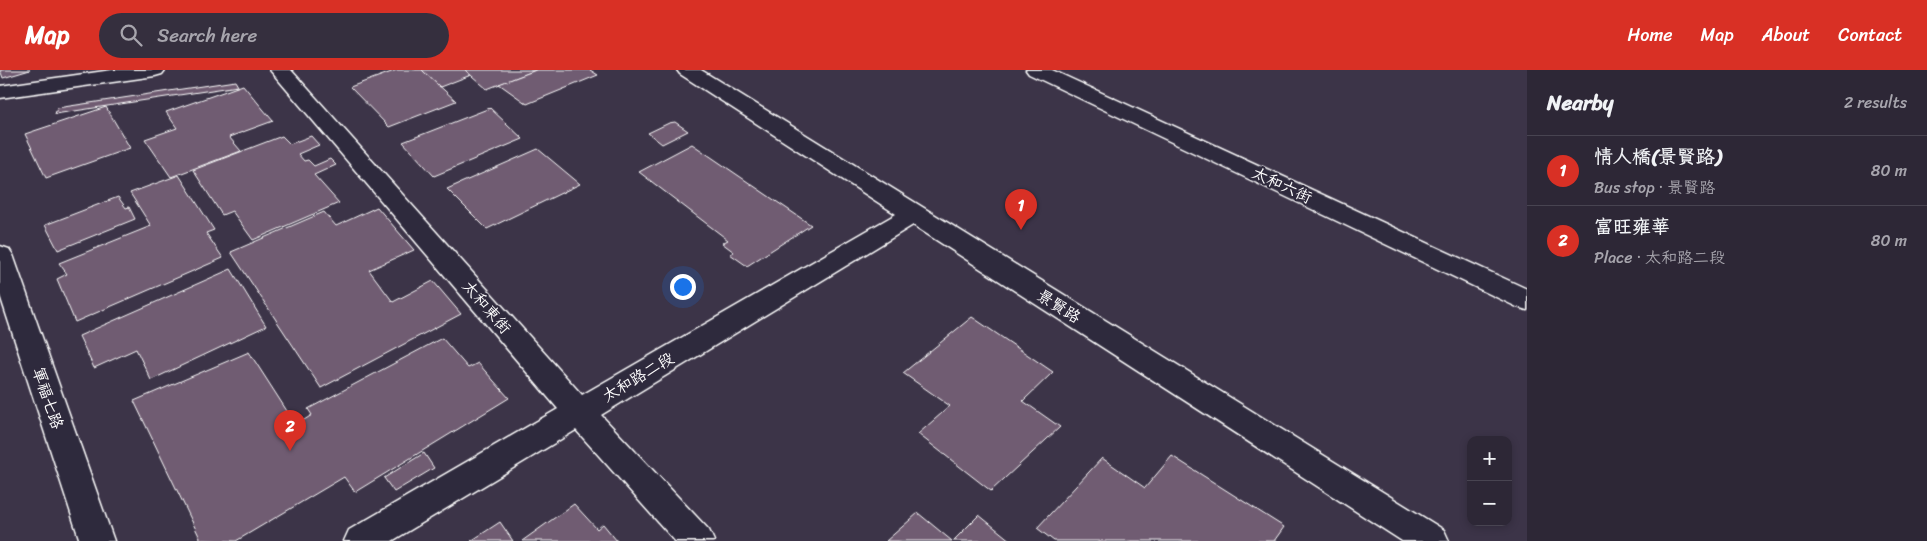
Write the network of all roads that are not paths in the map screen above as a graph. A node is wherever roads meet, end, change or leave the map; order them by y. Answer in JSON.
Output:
{"nodes":[{"id":1,"x":155,"y":70,"type":"edge"},
{"id":2,"x":280,"y":70,"type":"edge"},
{"id":3,"x":687,"y":70,"type":"edge"},
{"id":4,"x":1036,"y":70,"type":"edge"},
{"id":5,"x":0,"y":92,"type":"edge"},
{"id":6,"x":914,"y":214,"type":"junction"},
{"id":7,"x":0,"y":255,"type":"edge"},
{"id":8,"x":1527,"y":300,"type":"edge"},
{"id":9,"x":579,"y":412,"type":"junction"},
{"id":10,"x":97,"y":541,"type":"edge"},
{"id":11,"x":361,"y":541,"type":"edge"},
{"id":12,"x":697,"y":541,"type":"edge"},
{"id":13,"x":1432,"y":541,"type":"edge"}],
"edges":[{"from":1,"to":5,"type":"street"},
{"from":2,"to":9,"type":"street","name":"太和東街"},
{"from":3,"to":6,"type":"street","name":"景賢路"},
{"from":4,"to":8,"type":"street","name":"太和六街"},
{"from":6,"to":9,"type":"street","name":"太和路二段"},
{"from":6,"to":13,"type":"street","name":"景賢路"},
{"from":7,"to":10,"type":"street","name":"軍福七路"},
{"from":9,"to":11,"type":"street","name":"太和路二段"},
{"from":9,"to":12,"type":"street","name":"太和東街"}]}
